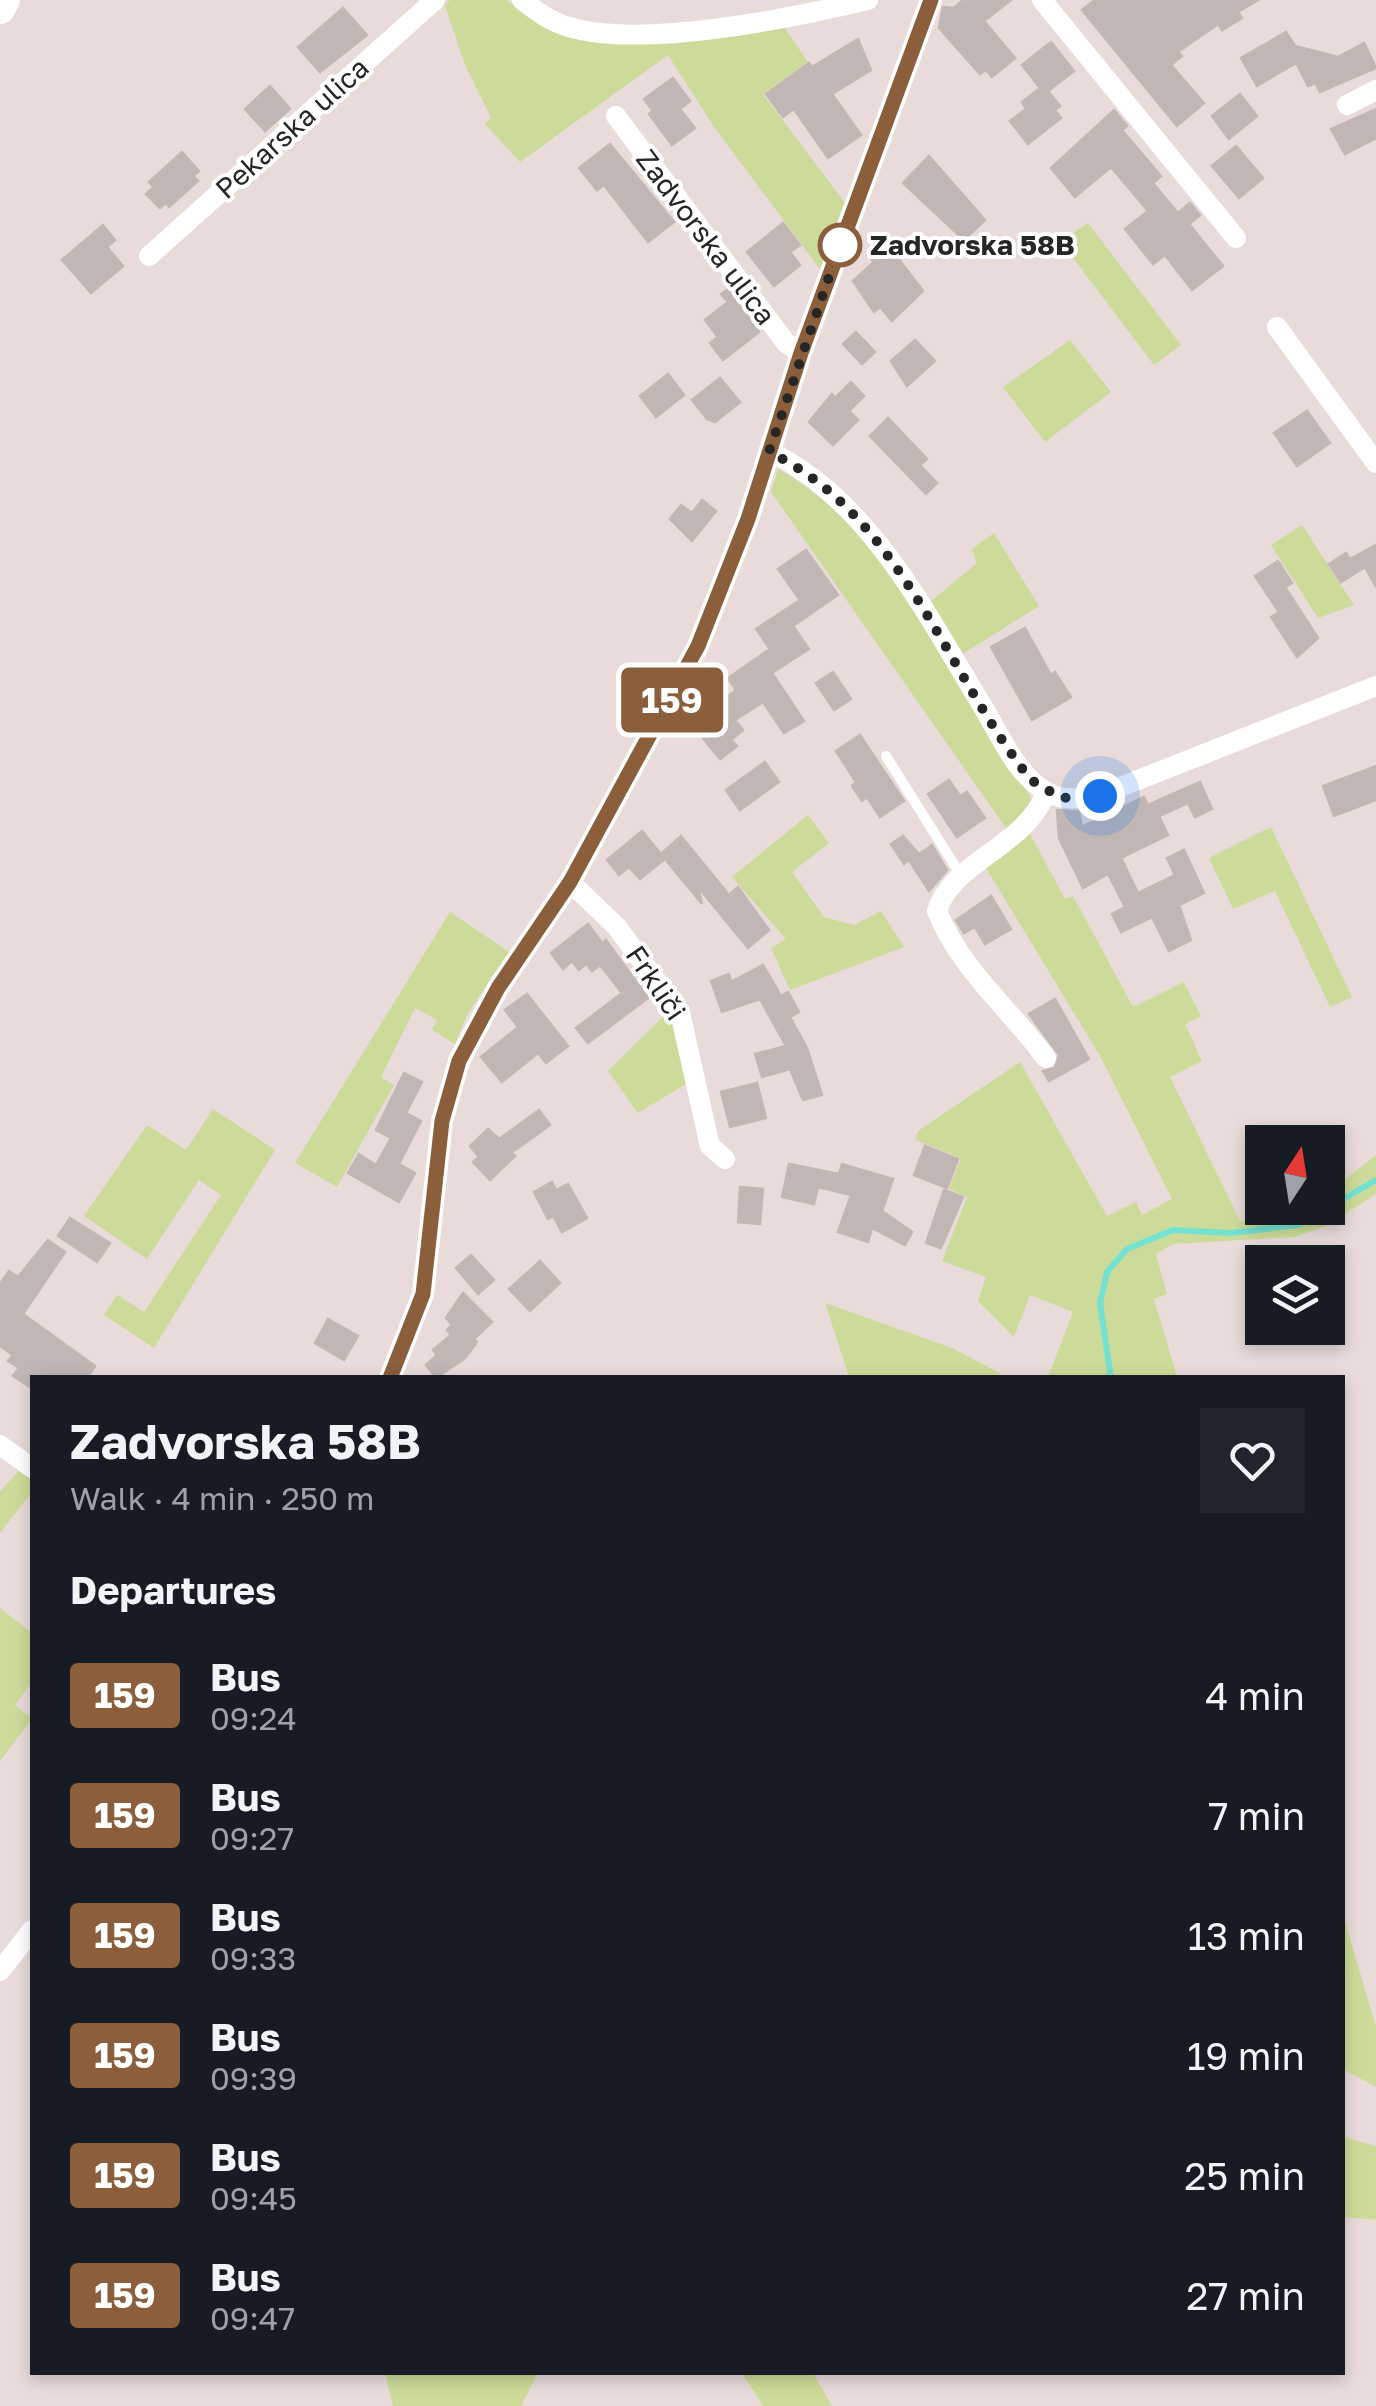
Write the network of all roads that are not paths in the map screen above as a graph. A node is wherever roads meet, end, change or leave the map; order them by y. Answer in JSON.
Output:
{"nodes":[{"id":1,"x":4,"y":0,"type":"edge"},
{"id":2,"x":435,"y":0,"type":"edge"},
{"id":3,"x":522,"y":0,"type":"edge"},
{"id":4,"x":868,"y":0,"type":"edge"},
{"id":5,"x":932,"y":0,"type":"edge"},
{"id":6,"x":1042,"y":0,"type":"edge"},
{"id":7,"x":0,"y":9,"type":"edge"},
{"id":8,"x":1376,"y":90,"type":"edge"},
{"id":9,"x":1347,"y":105,"type":"dead end"},
{"id":10,"x":616,"y":116,"type":"dead end"},
{"id":11,"x":1236,"y":238,"type":"dead end"},
{"id":12,"x":150,"y":256,"type":"dead end"},
{"id":13,"x":1277,"y":327,"type":"dead end"},
{"id":14,"x":801,"y":353,"type":"junction"},
{"id":15,"x":769,"y":452,"type":"junction"},
{"id":16,"x":1376,"y":463,"type":"edge"},
{"id":17,"x":1376,"y":686,"type":"edge"},
{"id":18,"x":886,"y":756,"type":"dead end"},
{"id":19,"x":1046,"y":792,"type":"junction"},
{"id":20,"x":962,"y":878,"type":"junction"},
{"id":21,"x":570,"y":882,"type":"junction"},
{"id":22,"x":1046,"y":1058,"type":"dead end"},
{"id":23,"x":725,"y":1159,"type":"dead end"},
{"id":24,"x":391,"y":1375,"type":"edge"},
{"id":25,"x":0,"y":1445,"type":"edge"},
{"id":26,"x":30,"y":1467,"type":"edge"},
{"id":27,"x":30,"y":1933,"type":"edge"},
{"id":28,"x":0,"y":1971,"type":"edge"}],
"edges":[{"from":1,"to":7,"type":"main road"},
{"from":2,"to":12,"type":"street","name":"Pekarska ulica"},
{"from":3,"to":4,"type":"street"},
{"from":5,"to":14,"type":"street","name":"Zadvorska ulica"},
{"from":6,"to":11,"type":"street"},
{"from":8,"to":9,"type":"street"},
{"from":10,"to":14,"type":"street","name":"Zadvorska ulica"},
{"from":13,"to":16,"type":"street"},
{"from":14,"to":15,"type":"street","name":"Zadvorska ulica"},
{"from":15,"to":19,"type":"street"},
{"from":15,"to":21,"type":"street","name":"Zadvorska ulica"},
{"from":17,"to":19,"type":"street"},
{"from":18,"to":20,"type":"lane"},
{"from":19,"to":20,"type":"street"},
{"from":20,"to":22,"type":"street"},
{"from":21,"to":23,"type":"street","name":"Frkliči"},
{"from":21,"to":24,"type":"street","name":"Zadvorska ulica"},
{"from":25,"to":26,"type":"street"},
{"from":27,"to":28,"type":"street"}]}
